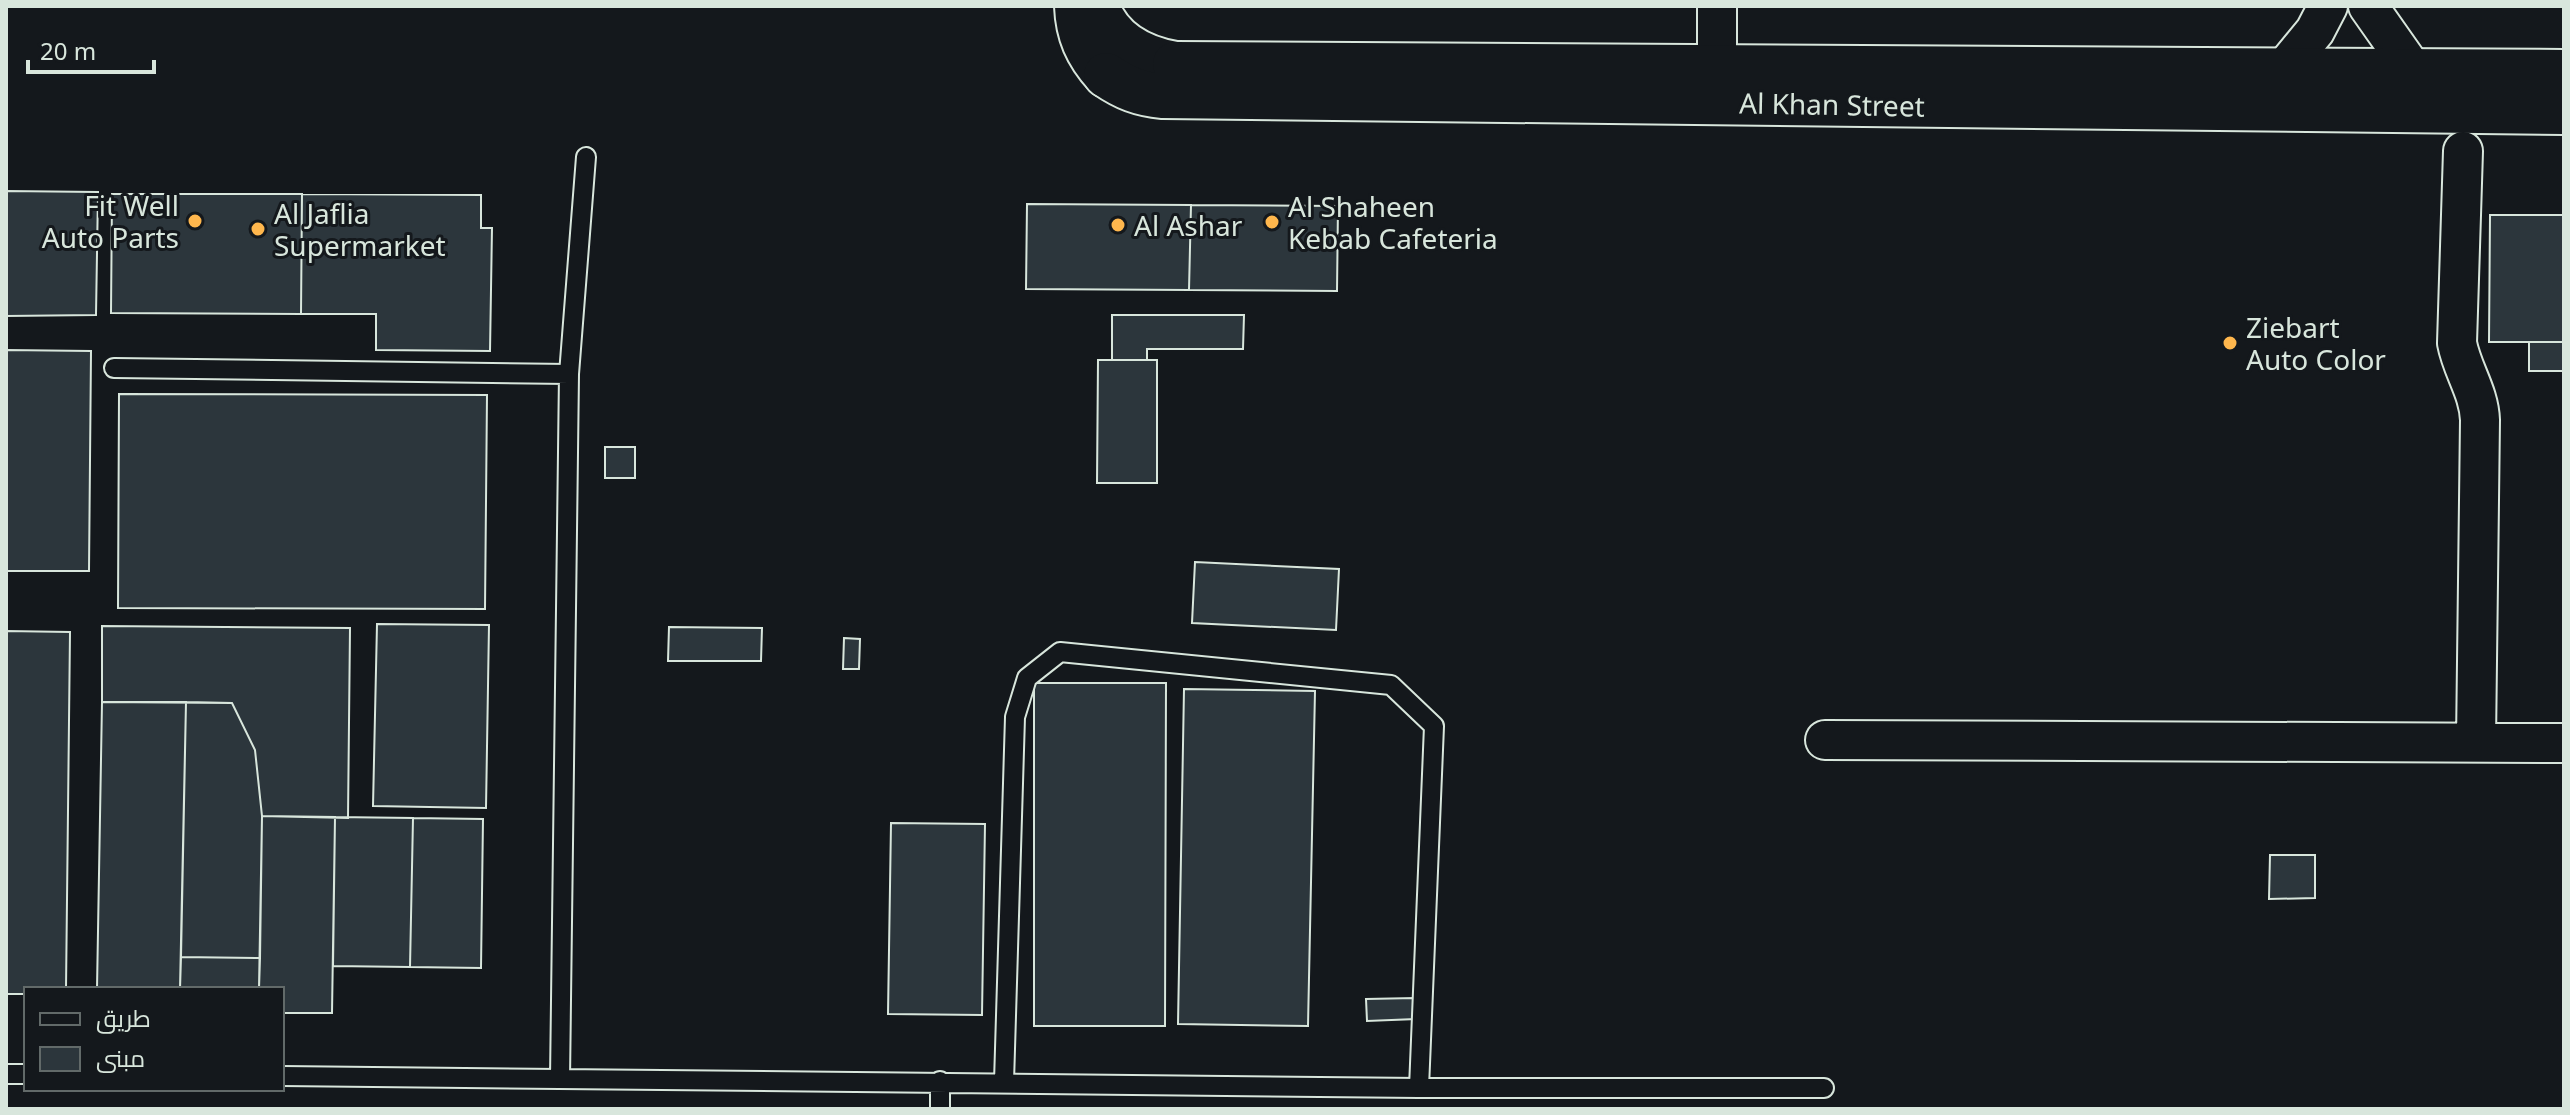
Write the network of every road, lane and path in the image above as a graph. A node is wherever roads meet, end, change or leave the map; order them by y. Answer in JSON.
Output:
{"nodes":[{"id":1,"x":1077,"y":6,"type":"edge"},
{"id":2,"x":1097,"y":6,"type":"edge"},
{"id":3,"x":1717,"y":6,"type":"edge"},
{"id":4,"x":2328,"y":6,"type":"edge"},
{"id":5,"x":2368,"y":6,"type":"edge"},
{"id":6,"x":1717,"y":67,"type":"junction"},
{"id":7,"x":2283,"y":70,"type":"junction"},
{"id":8,"x":2413,"y":70,"type":"junction"},
{"id":9,"x":2564,"y":72,"type":"edge"},
{"id":10,"x":2564,"y":112,"type":"edge"},
{"id":11,"x":2463,"y":151,"type":"dead end"},
{"id":12,"x":586,"y":157,"type":"dead end"},
{"id":13,"x":114,"y":368,"type":"dead end"},
{"id":14,"x":569,"y":374,"type":"junction"},
{"id":15,"x":1825,"y":740,"type":"dead end"},
{"id":16,"x":2476,"y":742,"type":"junction"},
{"id":17,"x":2564,"y":743,"type":"edge"},
{"id":18,"x":284,"y":1076,"type":"edge"},
{"id":19,"x":560,"y":1079,"type":"junction"},
{"id":20,"x":940,"y":1081,"type":"junction"},
{"id":21,"x":1004,"y":1082,"type":"junction"},
{"id":22,"x":1419,"y":1088,"type":"junction"},
{"id":23,"x":1824,"y":1088,"type":"dead end"},
{"id":24,"x":940,"y":1109,"type":"edge"}],
"edges":[{"from":1,"to":10,"type":"main road","name":"Al Khan Street"},
{"from":2,"to":6,"type":"main road","name":"Al Khan Street"},
{"from":3,"to":6,"type":"street"},
{"from":4,"to":7,"type":"street"},
{"from":5,"to":8,"type":"street"},
{"from":6,"to":7,"type":"main road","name":"Al Khan Street"},
{"from":7,"to":8,"type":"main road","name":"Al Khan Street"},
{"from":8,"to":9,"type":"main road","name":"Al Khan Street"},
{"from":11,"to":16,"type":"street"},
{"from":12,"to":14,"type":"lane"},
{"from":13,"to":14,"type":"lane"},
{"from":14,"to":19,"type":"lane"},
{"from":15,"to":16,"type":"street"},
{"from":16,"to":17,"type":"street"},
{"from":18,"to":19,"type":"lane"},
{"from":19,"to":20,"type":"lane"},
{"from":20,"to":21,"type":"lane"},
{"from":20,"to":24,"type":"lane"},
{"from":21,"to":22,"type":"lane"},
{"from":21,"to":22,"type":"lane"},
{"from":22,"to":23,"type":"lane"}]}
